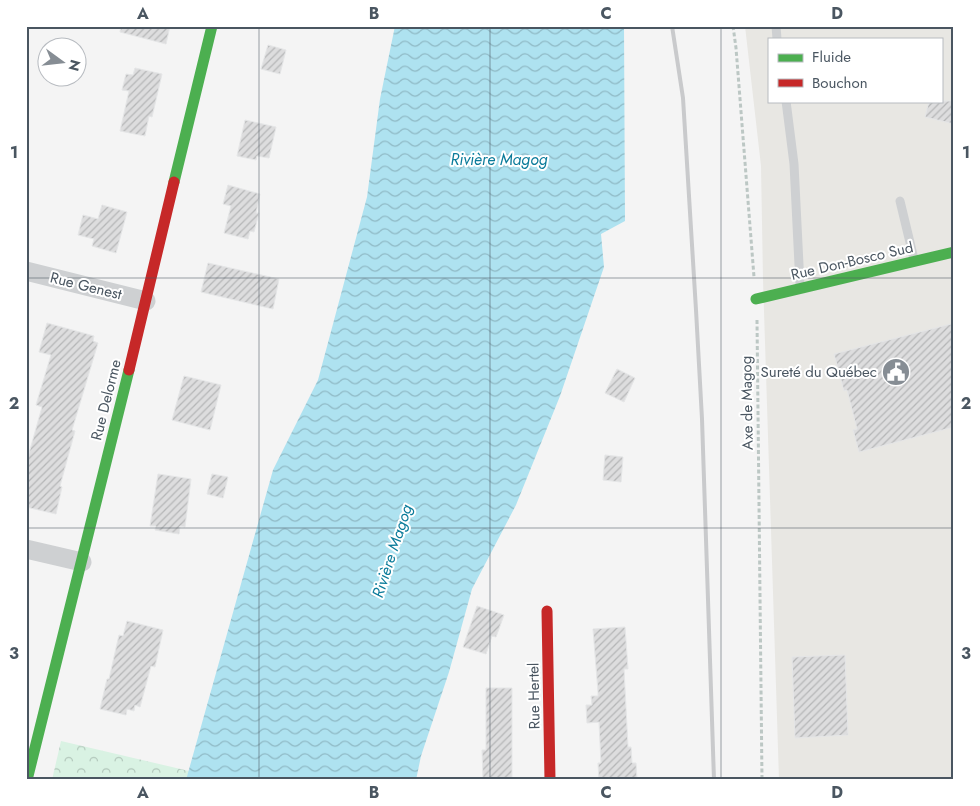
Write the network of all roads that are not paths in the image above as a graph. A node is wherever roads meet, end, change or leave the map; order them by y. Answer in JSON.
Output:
{"nodes":[{"id":1,"x":212,"y":26,"type":"edge"},
{"id":2,"x":786,"y":102,"type":"edge"},
{"id":3,"x":900,"y":201,"type":"dead end"},
{"id":4,"x":954,"y":252,"type":"edge"},
{"id":5,"x":915,"y":262,"type":"junction"},
{"id":6,"x":26,"y":271,"type":"edge"},
{"id":7,"x":800,"y":289,"type":"junction"},
{"id":8,"x":756,"y":299,"type":"road end"},
{"id":9,"x":146,"y":301,"type":"junction"},
{"id":10,"x":26,"y":549,"type":"edge"},
{"id":11,"x":82,"y":562,"type":"junction"},
{"id":12,"x":548,"y":611,"type":"dead end"},
{"id":13,"x":27,"y":780,"type":"edge"},
{"id":14,"x":550,"y":780,"type":"edge"}],
"edges":[{"from":1,"to":9,"type":"street","name":"Rue Delorme"},
{"from":2,"to":7,"type":"lane"},
{"from":3,"to":5,"type":"lane"},
{"from":4,"to":5,"type":"street","name":"Rue Don-Bosco Sud"},
{"from":5,"to":7,"type":"street","name":"Rue Don-Bosco Sud"},
{"from":6,"to":9,"type":"street","name":"Rue Genest"},
{"from":7,"to":8,"type":"street","name":"Rue Don-Bosco Sud"},
{"from":9,"to":11,"type":"street","name":"Rue Delorme"},
{"from":10,"to":11,"type":"street"},
{"from":11,"to":13,"type":"street","name":"Rue Delorme"},
{"from":12,"to":14,"type":"street","name":"Rue Hertel"}]}
